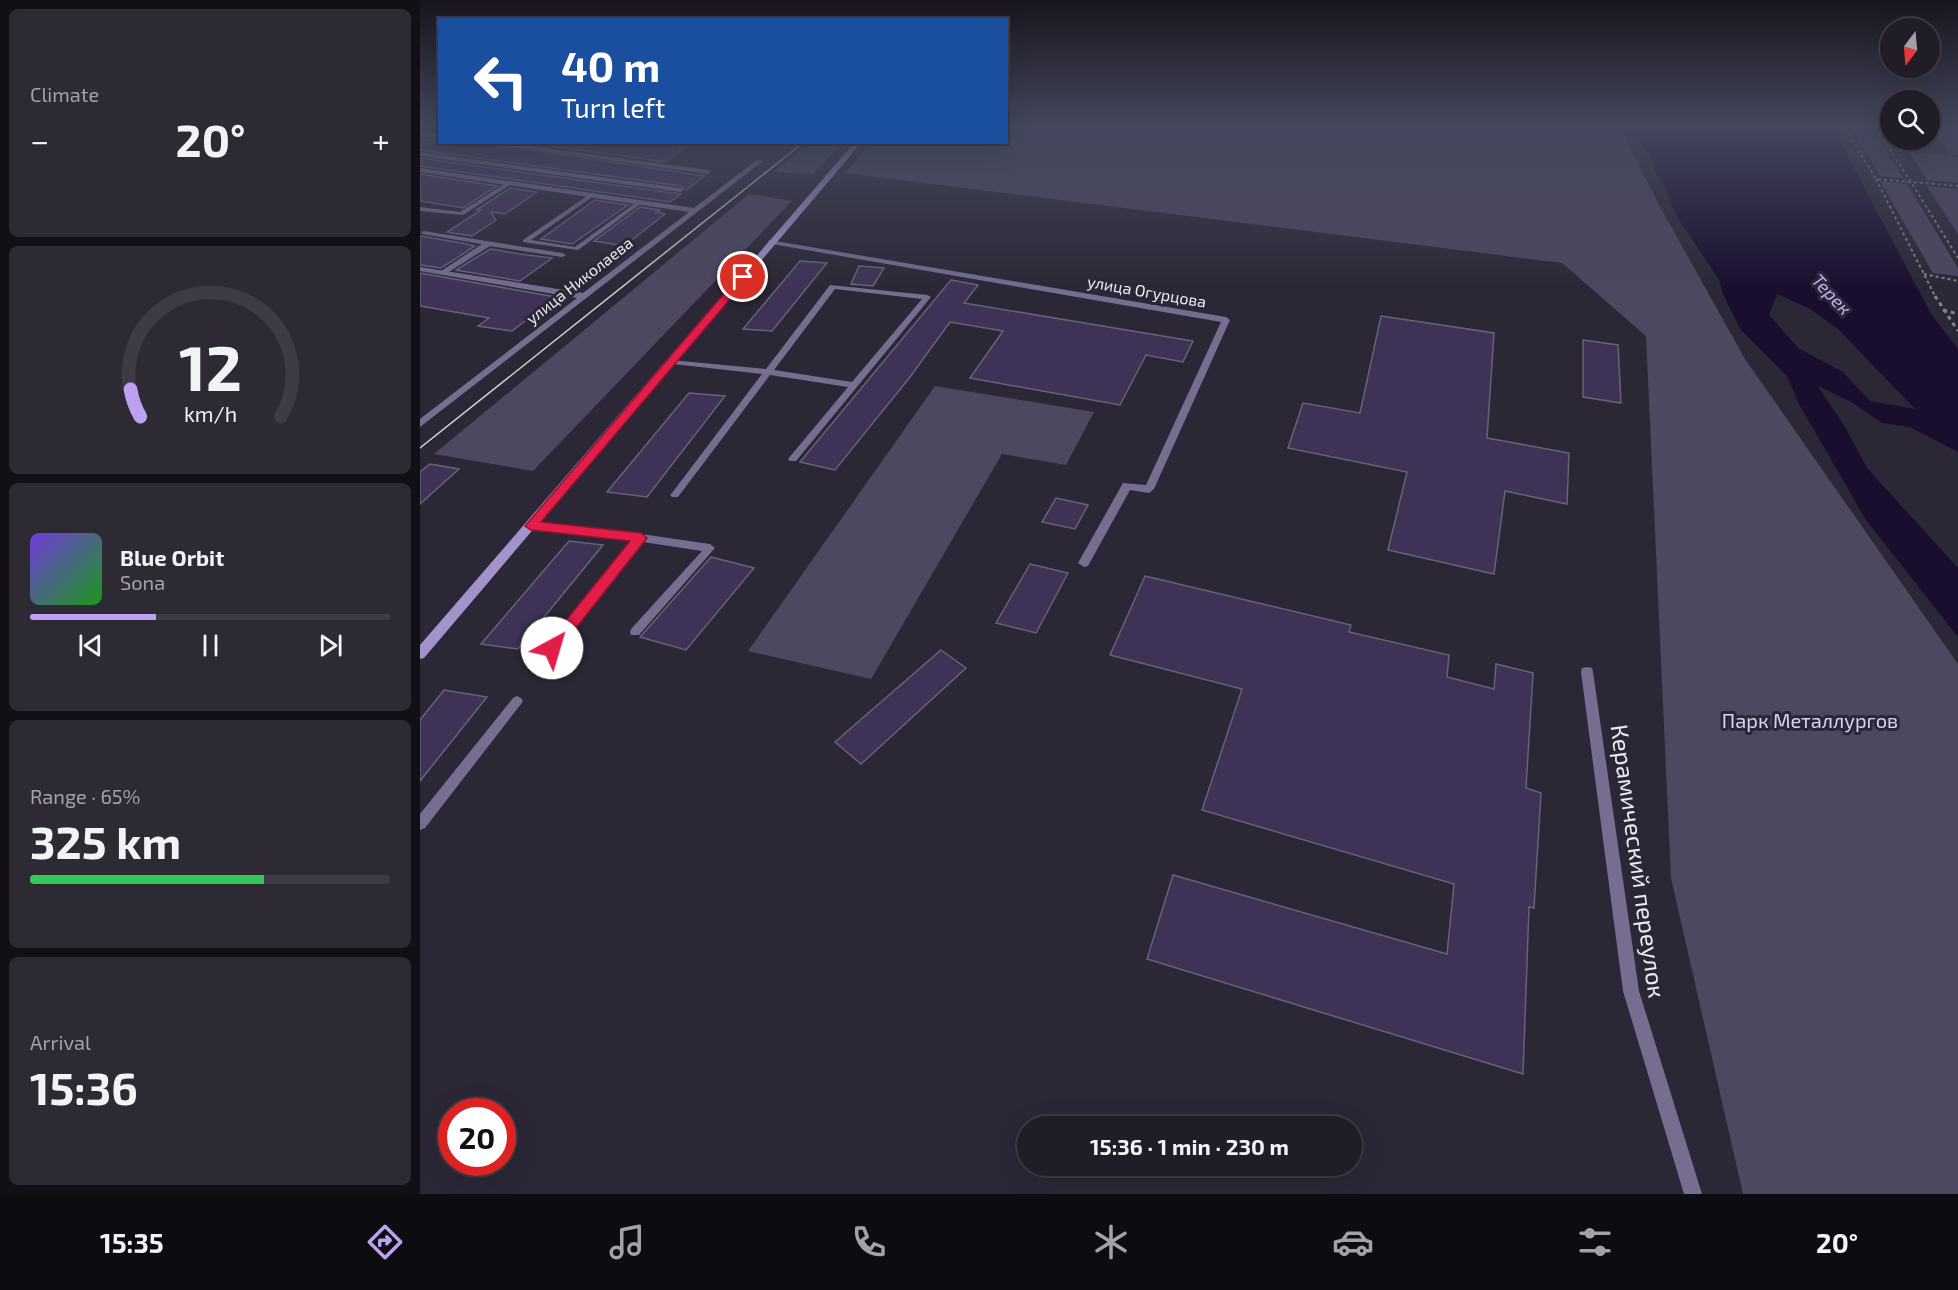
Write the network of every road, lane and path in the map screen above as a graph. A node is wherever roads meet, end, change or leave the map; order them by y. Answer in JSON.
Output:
{"nodes":[{"id":1,"x":1876,"y":179,"type":"edge"},
{"id":2,"x":487,"y":180,"type":"edge"},
{"id":3,"x":606,"y":180,"type":"edge"},
{"id":4,"x":734,"y":180,"type":"edge"},
{"id":5,"x":826,"y":180,"type":"edge"},
{"id":6,"x":1884,"y":180,"type":"edge"},
{"id":7,"x":1911,"y":182,"type":"junction"},
{"id":8,"x":509,"y":183,"type":"junction"},
{"id":9,"x":1958,"y":186,"type":"edge"},
{"id":10,"x":681,"y":190,"type":"dead end"},
{"id":11,"x":592,"y":195,"type":"junction"},
{"id":12,"x":640,"y":202,"type":"junction"},
{"id":13,"x":420,"y":209,"type":"edge"},
{"id":14,"x":693,"y":210,"type":"junction"},
{"id":15,"x":424,"y":233,"type":"dead end"},
{"id":16,"x":772,"y":242,"type":"junction"},
{"id":17,"x":489,"y":243,"type":"junction"},
{"id":18,"x":562,"y":255,"type":"dead end"},
{"id":19,"x":1958,"y":258,"type":"edge"},
{"id":20,"x":420,"y":269,"type":"edge"},
{"id":21,"x":444,"y":273,"type":"junction"},
{"id":22,"x":1923,"y":274,"type":"junction"},
{"id":23,"x":1958,"y":281,"type":"edge"},
{"id":24,"x":583,"y":296,"type":"junction"},
{"id":25,"x":1942,"y":310,"type":"junction"},
{"id":26,"x":1958,"y":314,"type":"edge"},
{"id":27,"x":1958,"y":331,"type":"edge"},
{"id":28,"x":673,"y":362,"type":"junction"},
{"id":29,"x":768,"y":372,"type":"junction"},
{"id":30,"x":855,"y":385,"type":"junction"},
{"id":31,"x":420,"y":424,"type":"edge"},
{"id":32,"x":793,"y":459,"type":"dead end"},
{"id":33,"x":675,"y":495,"type":"dead end"},
{"id":34,"x":531,"y":526,"type":"junction"},
{"id":35,"x":641,"y":538,"type":"junction"},
{"id":36,"x":1084,"y":563,"type":"dead end"},
{"id":37,"x":635,"y":632,"type":"dead end"},
{"id":38,"x":552,"y":648,"type":"dead end"},
{"id":39,"x":420,"y":654,"type":"edge"},
{"id":40,"x":1587,"y":672,"type":"dead end"},
{"id":41,"x":517,"y":701,"type":"dead end"},
{"id":42,"x":420,"y":824,"type":"edge"},
{"id":43,"x":1693,"y":1194,"type":"edge"}],
"edges":[{"from":1,"to":22,"type":"path"},
{"from":2,"to":8,"type":"street"},
{"from":3,"to":10,"type":"lane"},
{"from":4,"to":14,"type":"street","name":"улица Николаева"},
{"from":5,"to":16,"type":"main road"},
{"from":6,"to":7,"type":"path"},
{"from":7,"to":9,"type":"path"},
{"from":7,"to":19,"type":"path"},
{"from":8,"to":11,"type":"street"},
{"from":8,"to":13,"type":"lane"},
{"from":11,"to":12,"type":"street"},
{"from":11,"to":12,"type":"lane"},
{"from":12,"to":14,"type":"street"},
{"from":14,"to":24,"type":"street","name":"улица Николаева"},
{"from":15,"to":17,"type":"lane"},
{"from":16,"to":28,"type":"main road"},
{"from":16,"to":36,"type":"street","name":"улица Огурцова"},
{"from":17,"to":18,"type":"lane"},
{"from":17,"to":21,"type":"lane"},
{"from":20,"to":21,"type":"street"},
{"from":21,"to":24,"type":"street"},
{"from":22,"to":23,"type":"path"},
{"from":22,"to":25,"type":"path"},
{"from":24,"to":31,"type":"street","name":"улица Николаева"},
{"from":25,"to":26,"type":"path"},
{"from":25,"to":27,"type":"path"},
{"from":28,"to":29,"type":"lane"},
{"from":28,"to":34,"type":"main road"},
{"from":29,"to":30,"type":"lane"},
{"from":29,"to":30,"type":"lane"},
{"from":29,"to":33,"type":"lane"},
{"from":30,"to":32,"type":"lane"},
{"from":34,"to":35,"type":"lane"},
{"from":34,"to":39,"type":"main road"},
{"from":35,"to":37,"type":"lane"},
{"from":35,"to":38,"type":"lane"},
{"from":40,"to":43,"type":"street","name":"Керамический переулок"},
{"from":41,"to":42,"type":"lane"}]}
